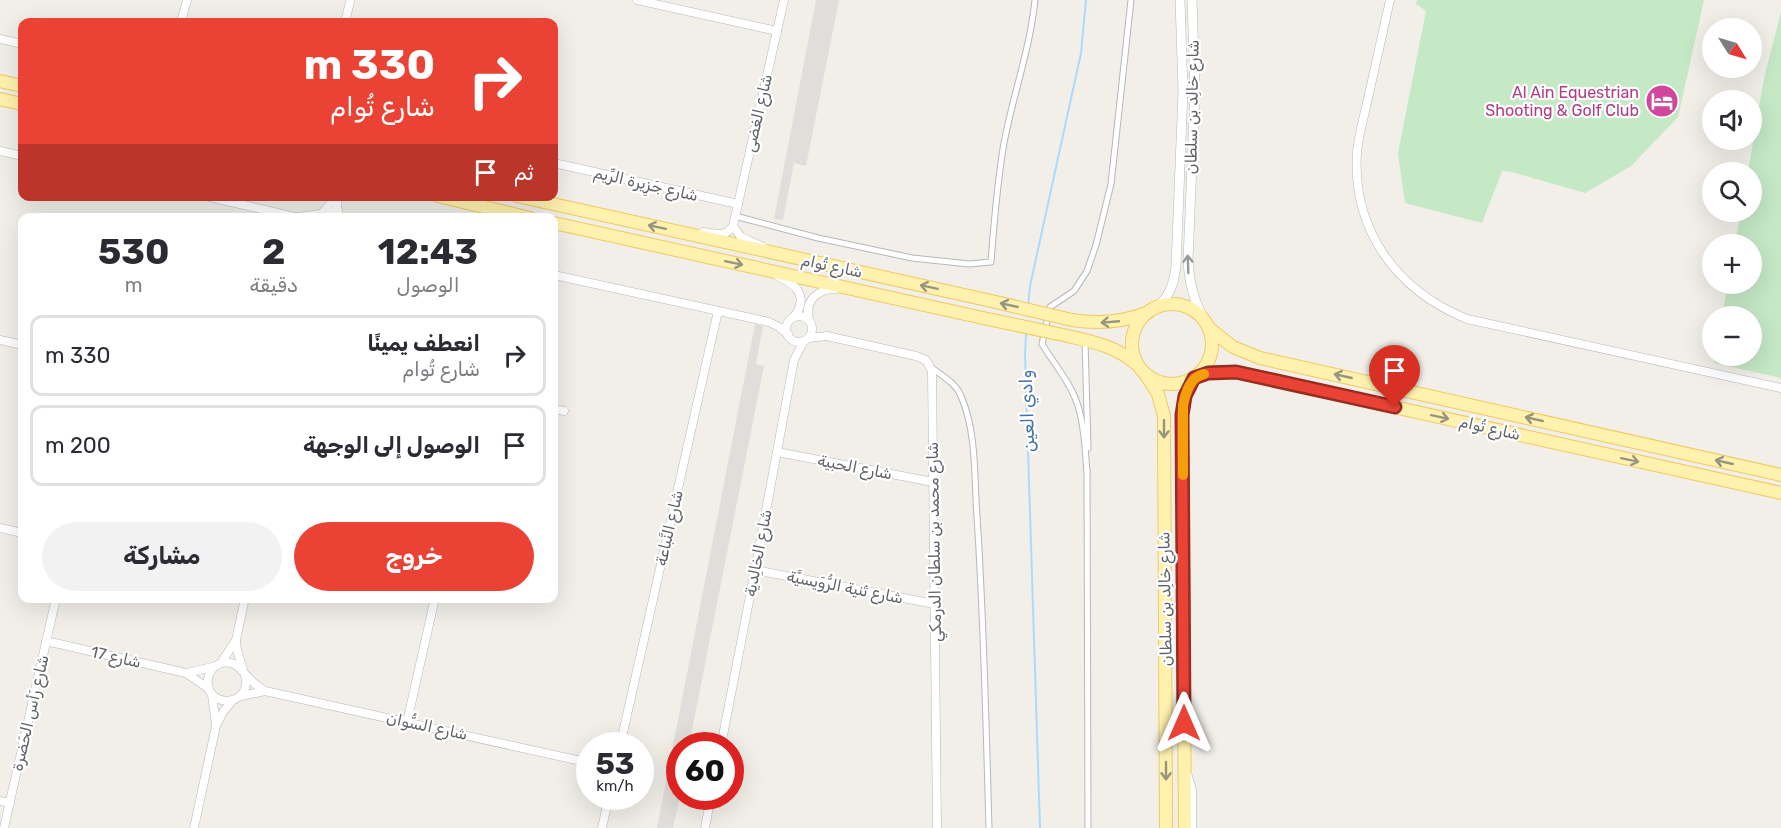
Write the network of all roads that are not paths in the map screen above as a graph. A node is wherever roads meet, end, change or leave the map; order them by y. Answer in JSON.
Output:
{"nodes":[{"id":1,"x":187,"y":0,"type":"edge"},
{"id":2,"x":637,"y":0,"type":"edge"},
{"id":3,"x":784,"y":0,"type":"edge"},
{"id":4,"x":1035,"y":0,"type":"edge"},
{"id":5,"x":1131,"y":0,"type":"edge"},
{"id":6,"x":1180,"y":0,"type":"edge"},
{"id":7,"x":1192,"y":0,"type":"edge"},
{"id":8,"x":1390,"y":0,"type":"edge"},
{"id":9,"x":350,"y":2,"type":"dead end"},
{"id":10,"x":182,"y":18,"type":"edge"},
{"id":11,"x":346,"y":18,"type":"edge"},
{"id":12,"x":777,"y":31,"type":"junction"},
{"id":13,"x":0,"y":39,"type":"edge"},
{"id":14,"x":18,"y":43,"type":"edge"},
{"id":15,"x":0,"y":81,"type":"edge"},
{"id":16,"x":18,"y":85,"type":"edge"},
{"id":17,"x":0,"y":99,"type":"edge"},
{"id":18,"x":18,"y":103,"type":"edge"},
{"id":19,"x":0,"y":151,"type":"edge"},
{"id":20,"x":18,"y":155,"type":"edge"},
{"id":21,"x":558,"y":164,"type":"edge"},
{"id":22,"x":227,"y":201,"type":"edge"},
{"id":23,"x":331,"y":201,"type":"edge"},
{"id":24,"x":459,"y":201,"type":"edge"},
{"id":25,"x":540,"y":201,"type":"edge"},
{"id":26,"x":738,"y":204,"type":"junction"},
{"id":27,"x":280,"y":213,"type":"edge"},
{"id":28,"x":321,"y":213,"type":"edge"},
{"id":29,"x":509,"y":213,"type":"edge"},
{"id":30,"x":735,"y":216,"type":"junction"},
{"id":31,"x":558,"y":224,"type":"edge"},
{"id":32,"x":733,"y":226,"type":"junction"},
{"id":33,"x":688,"y":234,"type":"junction"},
{"id":34,"x":772,"y":253,"type":"junction"},
{"id":35,"x":758,"y":268,"type":"junction"},
{"id":36,"x":558,"y":276,"type":"edge"},
{"id":37,"x":856,"y":289,"type":"junction"},
{"id":38,"x":1152,"y":309,"type":"junction"},
{"id":39,"x":718,"y":311,"type":"junction"},
{"id":40,"x":793,"y":318,"type":"junction"},
{"id":41,"x":769,"y":322,"type":"junction"},
{"id":42,"x":811,"y":322,"type":"junction"},
{"id":43,"x":1207,"y":324,"type":"junction"},
{"id":44,"x":789,"y":336,"type":"junction"},
{"id":45,"x":827,"y":336,"type":"junction"},
{"id":46,"x":0,"y":340,"type":"edge"},
{"id":47,"x":806,"y":340,"type":"junction"},
{"id":48,"x":1084,"y":340,"type":"junction"},
{"id":49,"x":18,"y":344,"type":"edge"},
{"id":50,"x":794,"y":360,"type":"junction"},
{"id":51,"x":1137,"y":364,"type":"junction"},
{"id":52,"x":931,"y":368,"type":"junction"},
{"id":53,"x":1146,"y":375,"type":"junction"},
{"id":54,"x":1196,"y":377,"type":"junction"},
{"id":55,"x":1781,"y":388,"type":"edge"},
{"id":56,"x":558,"y":410,"type":"edge"},
{"id":57,"x":564,"y":411,"type":"dead end"},
{"id":58,"x":777,"y":452,"type":"junction"},
{"id":59,"x":1087,"y":472,"type":"junction"},
{"id":60,"x":1781,"y":475,"type":"edge"},
{"id":61,"x":933,"y":482,"type":"junction"},
{"id":62,"x":1781,"y":493,"type":"edge"},
{"id":63,"x":0,"y":528,"type":"edge"},
{"id":64,"x":18,"y":532,"type":"edge"},
{"id":65,"x":755,"y":570,"type":"junction"},
{"id":66,"x":55,"y":603,"type":"edge"},
{"id":67,"x":244,"y":603,"type":"edge"},
{"id":68,"x":434,"y":603,"type":"edge"},
{"id":69,"x":935,"y":604,"type":"junction"},
{"id":70,"x":236,"y":640,"type":"junction"},
{"id":71,"x":46,"y":641,"type":"junction"},
{"id":72,"x":219,"y":665,"type":"junction"},
{"id":73,"x":244,"y":672,"type":"junction"},
{"id":74,"x":186,"y":673,"type":"junction"},
{"id":75,"x":210,"y":691,"type":"junction"},
{"id":76,"x":265,"y":691,"type":"junction"},
{"id":77,"x":241,"y":696,"type":"junction"},
{"id":78,"x":233,"y":700,"type":"junction"},
{"id":79,"x":407,"y":722,"type":"junction"},
{"id":80,"x":216,"y":726,"type":"junction"},
{"id":81,"x":624,"y":732,"type":"edge"},
{"id":82,"x":724,"y":732,"type":"edge"},
{"id":83,"x":576,"y":760,"type":"edge"},
{"id":84,"x":1184,"y":769,"type":"junction"},
{"id":85,"x":0,"y":801,"type":"edge"},
{"id":86,"x":10,"y":803,"type":"junction"},
{"id":87,"x":606,"y":810,"type":"edge"},
{"id":88,"x":708,"y":810,"type":"edge"},
{"id":89,"x":4,"y":828,"type":"edge"},
{"id":90,"x":194,"y":828,"type":"edge"},
{"id":91,"x":602,"y":828,"type":"edge"},
{"id":92,"x":705,"y":828,"type":"edge"},
{"id":93,"x":937,"y":828,"type":"edge"},
{"id":94,"x":989,"y":828,"type":"edge"},
{"id":95,"x":1088,"y":828,"type":"edge"},
{"id":96,"x":1166,"y":828,"type":"edge"},
{"id":97,"x":1185,"y":828,"type":"edge"},
{"id":98,"x":1192,"y":828,"type":"edge"}],
"edges":[{"from":1,"to":10,"type":"street"},
{"from":2,"to":12,"type":"street"},
{"from":3,"to":12,"type":"street","name":"شارع الغضى"},
{"from":4,"to":30,"type":"street"},
{"from":5,"to":59,"type":"street"},
{"from":6,"to":38,"type":"street","name":"شارع خالِد بن سلطان"},
{"from":43,"to":7,"type":"street","name":"شارع خالِد بن سلطان","one_way":true},
{"from":8,"to":55,"type":"street"},
{"from":9,"to":11,"type":"street"},
{"from":12,"to":26,"type":"street","name":"شارع الغضى"},
{"from":13,"to":14,"type":"street"},
{"from":15,"to":16,"type":"main road"},
{"from":17,"to":18,"type":"main road"},
{"from":19,"to":20,"type":"street"},
{"from":21,"to":26,"type":"street","name":"شارع جَزِيرة الرِّيم"},
{"from":22,"to":27,"type":"street"},
{"from":23,"to":28,"type":"street"},
{"from":24,"to":29,"type":"main road"},
{"from":33,"to":25,"type":"main road","name":"شارع تُوام","one_way":true},
{"from":26,"to":30,"type":"street","name":"شارع الغضى"},
{"from":30,"to":32,"type":"street","name":"شارع الغضى"},
{"from":31,"to":35,"type":"main road","name":"شارع تُوام","one_way":true},
{"from":32,"to":33,"type":"street"},
{"from":32,"to":34,"type":"street"},
{"from":33,"to":34,"type":"main road","name":"شارع تُوام"},
{"from":38,"to":34,"type":"main road","name":"شارع تُوام","one_way":true,"bridge":true},
{"from":35,"to":37,"type":"main road","name":"شارع تُوام"},
{"from":35,"to":40,"type":"street"},
{"from":36,"to":39,"type":"street"},
{"from":37,"to":42,"type":"street"},
{"from":37,"to":48,"type":"main road","name":"شارع تُوام","bridge":true},
{"from":38,"to":43,"type":"main road"},
{"from":38,"to":51,"type":"main road"},
{"from":39,"to":41,"type":"street"},
{"from":39,"to":81,"type":"street","name":"شارع النَّباعة"},
{"from":40,"to":41,"type":"street"},
{"from":40,"to":42,"type":"street"},
{"from":40,"to":44,"type":"street"},
{"from":41,"to":44,"type":"street"},
{"from":42,"to":45,"type":"street"},
{"from":42,"to":47,"type":"street"},
{"from":43,"to":54,"type":"main road"},
{"from":60,"to":43,"type":"main road","name":"شارع تُوام","one_way":true},
{"from":44,"to":47,"type":"street"},
{"from":44,"to":50,"type":"street","name":"شارع الخالِدية"},
{"from":45,"to":47,"type":"street"},
{"from":45,"to":52,"type":"street"},
{"from":46,"to":49,"type":"street"},
{"from":47,"to":50,"type":"street","name":"شارع الخالِدية"},
{"from":48,"to":51,"type":"main road","name":"شارع تُوام"},
{"from":48,"to":59,"type":"street"},
{"from":50,"to":58,"type":"street","name":"شارع الخالِدية"},
{"from":51,"to":53,"type":"main road"},
{"from":52,"to":61,"type":"street","name":"شارع محمد بن سلطان الدرمكي"},
{"from":52,"to":94,"type":"street"},
{"from":53,"to":54,"type":"main road"},
{"from":53,"to":96,"type":"main road","name":"شارع خالِد بن سلطان","one_way":true},
{"from":54,"to":62,"type":"main road","name":"شارع تُوام","one_way":true},
{"from":54,"to":84,"type":"main road","name":"شارع خالِد بن سلطان"},
{"from":56,"to":57,"type":"street"},
{"from":58,"to":61,"type":"street","name":"شارع الحبية"},
{"from":58,"to":65,"type":"street","name":"شارع الخالِدية"},
{"from":59,"to":95,"type":"street"},
{"from":61,"to":69,"type":"street","name":"شارع محمد بن سلطان الدرمكي"},
{"from":63,"to":64,"type":"street"},
{"from":65,"to":69,"type":"street","name":"شارع ثَنية الرُّوَيسيَّة"},
{"from":65,"to":82,"type":"street","name":"شارع الخالِدية"},
{"from":66,"to":71,"type":"street","name":"شارع رَأس الحَضرة"},
{"from":67,"to":70,"type":"street"},
{"from":68,"to":79,"type":"street"},
{"from":69,"to":93,"type":"street","name":"شارع محمد بن سلطان الدرمكي"},
{"from":70,"to":72,"type":"street"},
{"from":70,"to":73,"type":"street"},
{"from":71,"to":74,"type":"street","name":"شارع 17"},
{"from":71,"to":86,"type":"street","name":"شارع رَأس الحَضرة"},
{"from":72,"to":73,"type":"street"},
{"from":72,"to":74,"type":"street","name":"شارع 17"},
{"from":72,"to":75,"type":"street"},
{"from":73,"to":76,"type":"street","name":"شارع السُّوان"},
{"from":73,"to":77,"type":"street"},
{"from":74,"to":75,"type":"street","name":"شارع 17"},
{"from":75,"to":78,"type":"street"},
{"from":75,"to":80,"type":"street"},
{"from":76,"to":77,"type":"street","name":"شارع السُّوان"},
{"from":76,"to":79,"type":"street","name":"شارع السُّوان"},
{"from":77,"to":78,"type":"street"},
{"from":78,"to":80,"type":"street"},
{"from":79,"to":83,"type":"street","name":"شارع السُّوان"},
{"from":80,"to":90,"type":"street"},
{"from":84,"to":97,"type":"main road","name":"شارع خالِد بن سلطان"},
{"from":84,"to":98,"type":"street"},
{"from":85,"to":86,"type":"street"},
{"from":86,"to":89,"type":"street","name":"شارع رَأس الحَضرة"},
{"from":87,"to":91,"type":"street"},
{"from":88,"to":92,"type":"street"}]}
